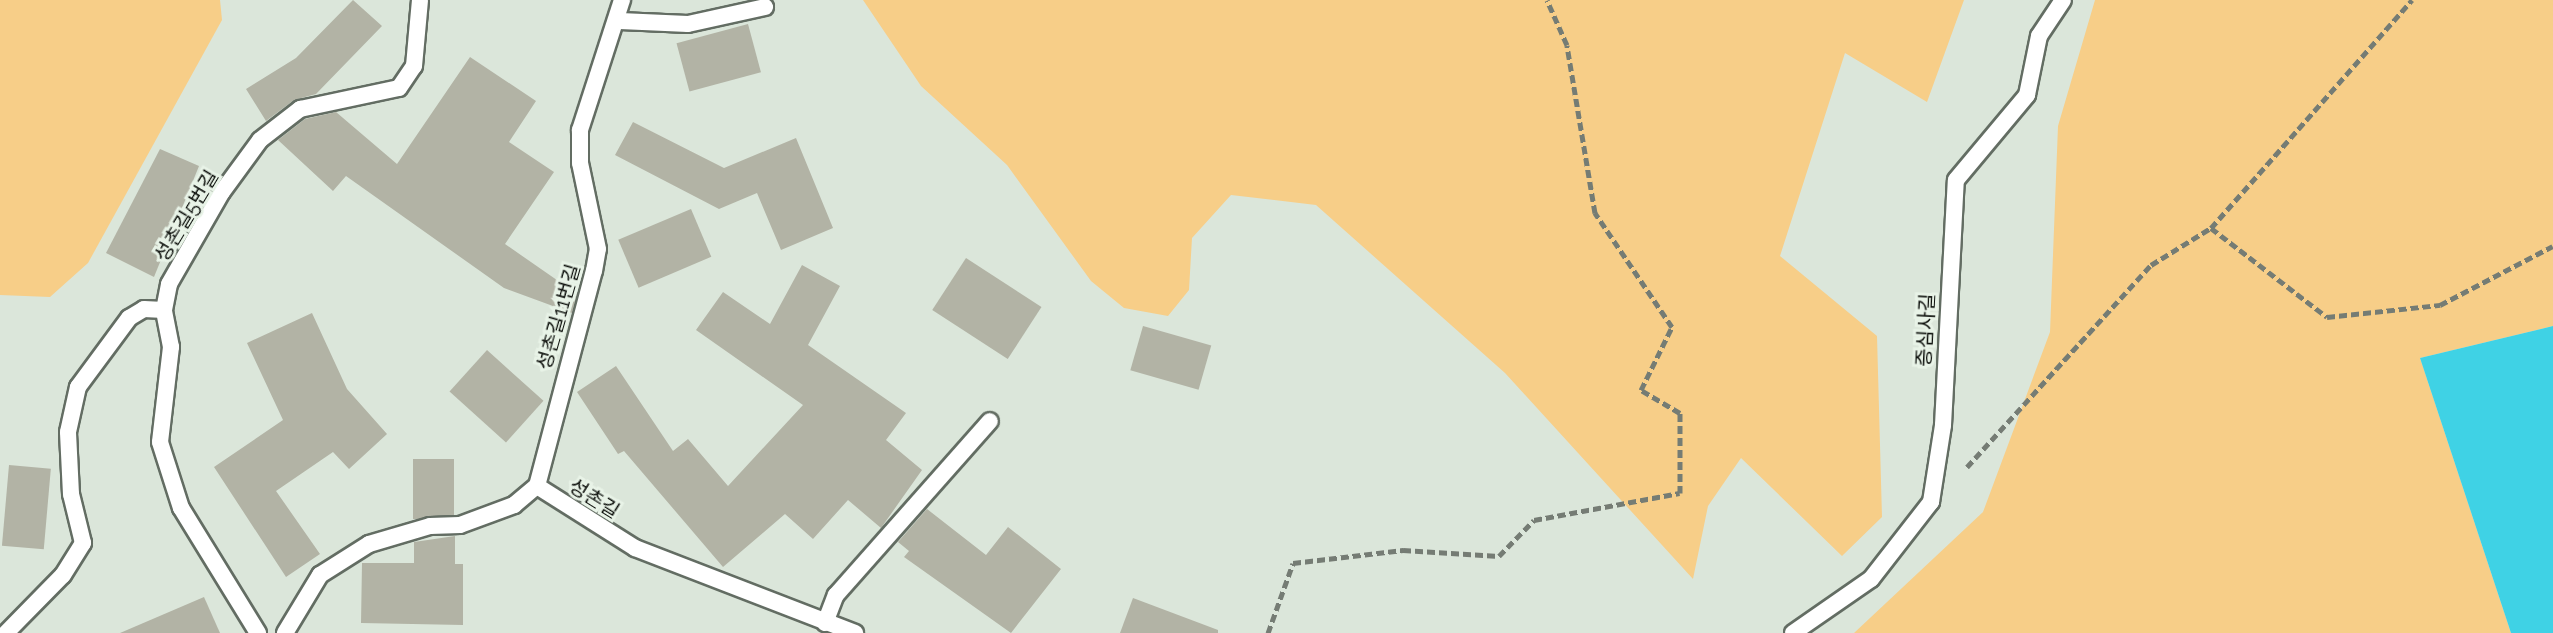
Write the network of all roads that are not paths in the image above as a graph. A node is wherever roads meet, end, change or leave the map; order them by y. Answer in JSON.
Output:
{"nodes":[{"id":1,"x":420,"y":0,"type":"edge"},
{"id":2,"x":622,"y":0,"type":"edge"},
{"id":3,"x":2063,"y":0,"type":"edge"},
{"id":4,"x":765,"y":7,"type":"dead end"},
{"id":5,"x":620,"y":21,"type":"junction"},
{"id":6,"x":164,"y":310,"type":"junction"},
{"id":7,"x":990,"y":421,"type":"dead end"},
{"id":8,"x":537,"y":486,"type":"junction"},
{"id":9,"x":825,"y":623,"type":"junction"},
{"id":10,"x":6,"y":633,"type":"edge"},
{"id":11,"x":258,"y":633,"type":"edge"},
{"id":12,"x":285,"y":633,"type":"edge"},
{"id":13,"x":855,"y":633,"type":"edge"},
{"id":14,"x":1793,"y":633,"type":"edge"}],
"edges":[{"from":1,"to":6,"type":"lane","name":"성촌길5번길"},
{"from":2,"to":5,"type":"lane","name":"성촌길11번길"},
{"from":3,"to":14,"type":"lane","name":"증심사길"},
{"from":4,"to":5,"type":"lane"},
{"from":5,"to":8,"type":"lane","name":"성촌길11번길"},
{"from":6,"to":10,"type":"lane"},
{"from":6,"to":11,"type":"lane"},
{"from":7,"to":9,"type":"lane"},
{"from":8,"to":9,"type":"lane","name":"성촌길"},
{"from":8,"to":12,"type":"lane","name":"성촌길"},
{"from":9,"to":13,"type":"lane","name":"성촌길"}]}
